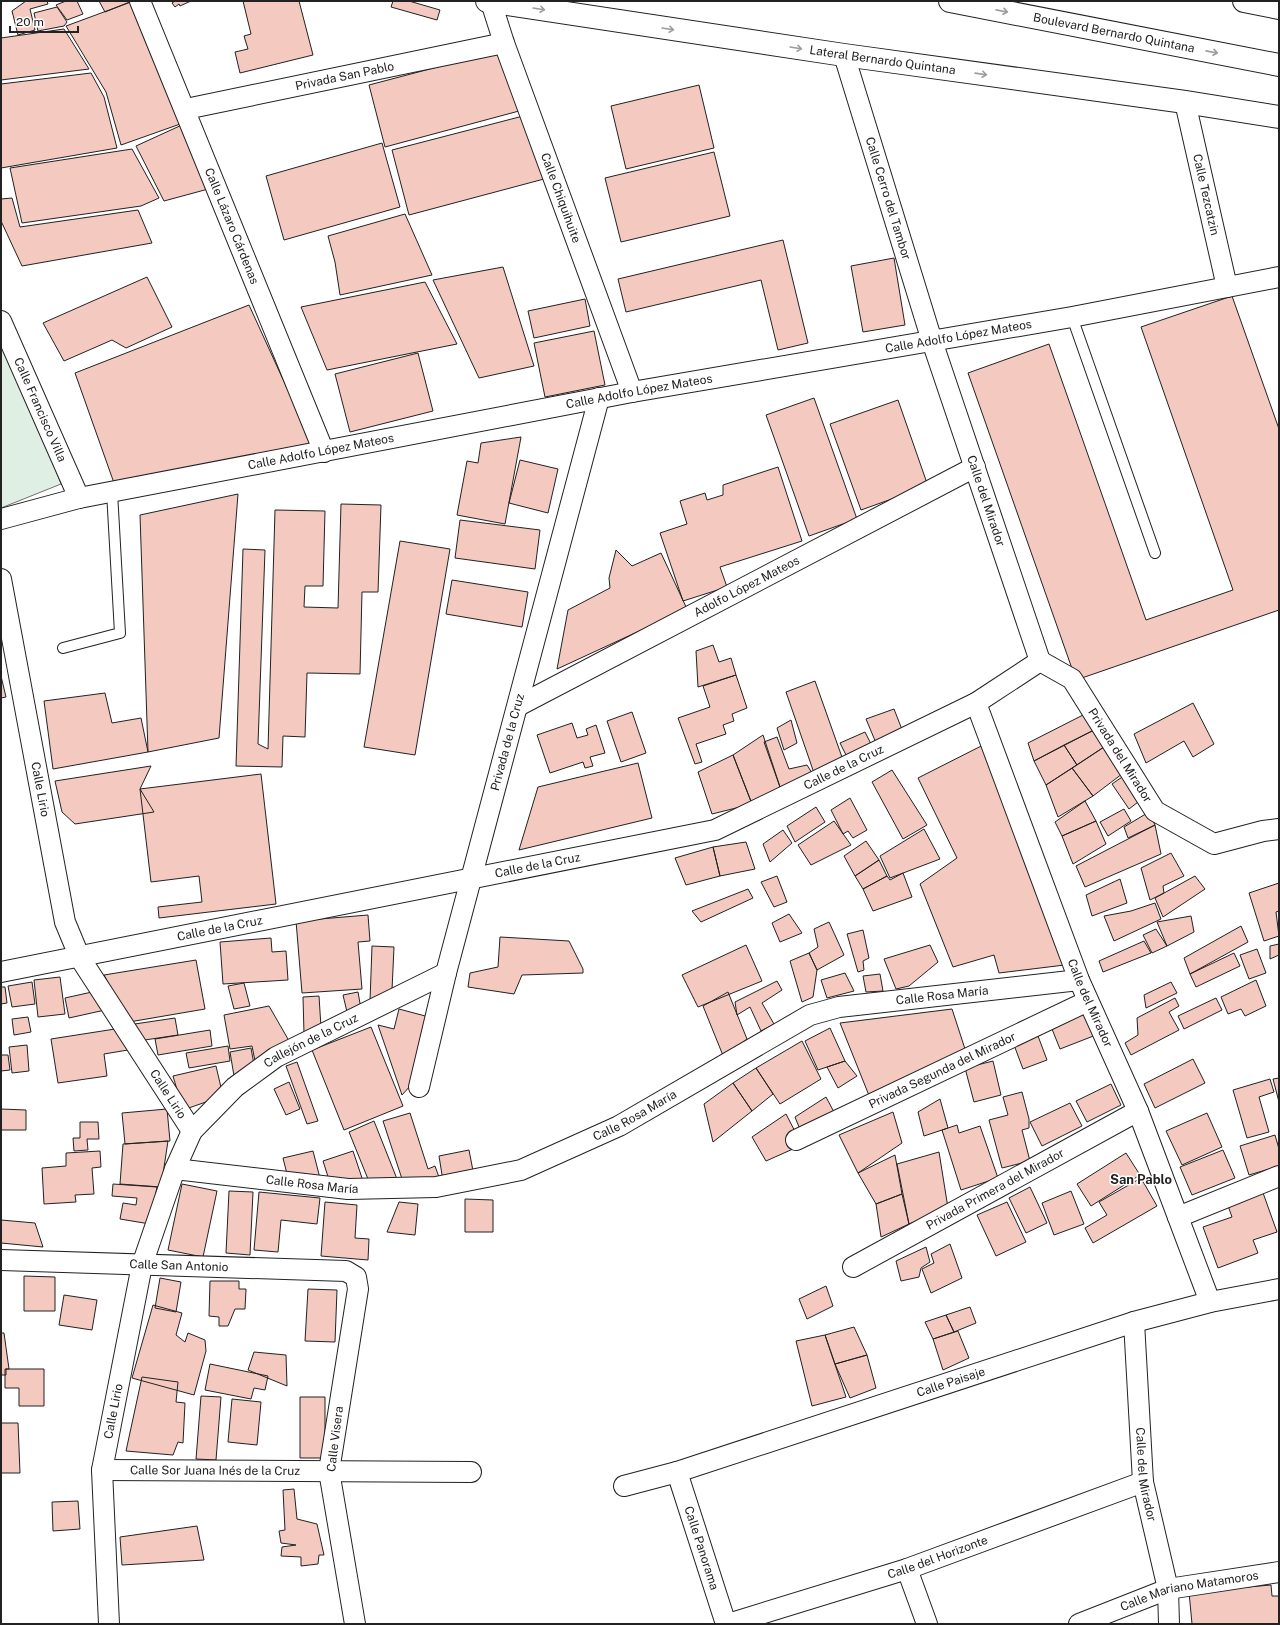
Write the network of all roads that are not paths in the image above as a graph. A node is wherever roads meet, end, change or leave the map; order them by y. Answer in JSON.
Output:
{"nodes":[{"id":1,"x":140,"y":1,"type":"edge"},
{"id":2,"x":950,"y":1,"type":"edge"},
{"id":3,"x":1244,"y":1,"type":"edge"},
{"id":4,"x":489,"y":2,"type":"edge"},
{"id":5,"x":1279,"y":8,"type":"edge"},
{"id":6,"x":504,"y":43,"type":"junction"},
{"id":7,"x":844,"y":55,"type":"junction"},
{"id":8,"x":1279,"y":65,"type":"edge"},
{"id":9,"x":1185,"y":102,"type":"junction"},
{"id":10,"x":186,"y":109,"type":"junction"},
{"id":11,"x":1279,"y":117,"type":"edge"},
{"id":12,"x":1279,"y":277,"type":"edge"},
{"id":13,"x":1227,"y":287,"type":"junction"},
{"id":14,"x":1072,"y":317,"type":"junction"},
{"id":15,"x":1,"y":321,"type":"edge"},
{"id":16,"x":932,"y":341,"type":"junction"},
{"id":17,"x":632,"y":392,"type":"junction"},
{"id":18,"x":599,"y":398,"type":"junction"},
{"id":19,"x":324,"y":452,"type":"junction"},
{"id":20,"x":975,"y":467,"type":"junction"},
{"id":21,"x":112,"y":492,"type":"junction"},
{"id":22,"x":79,"y":498,"type":"junction"},
{"id":23,"x":1,"y":519,"type":"edge"},
{"id":24,"x":1154,"y":553,"type":"dead end"},
{"id":25,"x":1,"y":578,"type":"edge"},
{"id":26,"x":63,"y":648,"type":"dead end"},
{"id":27,"x":1040,"y":661,"type":"junction"},
{"id":28,"x":976,"y":702,"type":"junction"},
{"id":29,"x":518,"y":706,"type":"junction"},
{"id":30,"x":1279,"y":829,"type":"edge"},
{"id":31,"x":472,"y":880,"type":"junction"},
{"id":32,"x":80,"y":958,"type":"junction"},
{"id":33,"x":1,"y":972,"type":"edge"},
{"id":34,"x":446,"y":973,"type":"junction"},
{"id":35,"x":1079,"y":980,"type":"junction"},
{"id":36,"x":1088,"y":1001,"type":"junction"},
{"id":37,"x":419,"y":1087,"type":"dead end"},
{"id":38,"x":1138,"y":1111,"type":"junction"},
{"id":39,"x":192,"y":1131,"type":"junction"},
{"id":40,"x":796,"y":1140,"type":"dead end"},
{"id":41,"x":175,"y":1168,"type":"junction"},
{"id":42,"x":1279,"y":1176,"type":"edge"},
{"id":43,"x":1178,"y":1217,"type":"junction"},
{"id":44,"x":1,"y":1260,"type":"edge"},
{"id":45,"x":142,"y":1265,"type":"junction"},
{"id":46,"x":853,"y":1267,"type":"dead end"},
{"id":47,"x":356,"y":1277,"type":"joint"},
{"id":48,"x":1279,"y":1288,"type":"edge"},
{"id":49,"x":1210,"y":1302,"type":"junction"},
{"id":50,"x":1134,"y":1322,"type":"junction"},
{"id":51,"x":102,"y":1470,"type":"junction"},
{"id":52,"x":329,"y":1471,"type":"junction"},
{"id":53,"x":471,"y":1472,"type":"dead end"},
{"id":54,"x":677,"y":1472,"type":"junction"},
{"id":55,"x":1143,"y":1482,"type":"junction"},
{"id":56,"x":624,"y":1486,"type":"dead end"},
{"id":57,"x":907,"y":1568,"type":"junction"},
{"id":58,"x":1279,"y":1572,"type":"edge"},
{"id":59,"x":1168,"y":1589,"type":"junction"},
{"id":60,"x":109,"y":1624,"type":"edge"},
{"id":61,"x":354,"y":1624,"type":"edge"},
{"id":62,"x":727,"y":1624,"type":"edge"},
{"id":63,"x":927,"y":1624,"type":"edge"},
{"id":64,"x":1079,"y":1624,"type":"edge"},
{"id":65,"x":1169,"y":1624,"type":"edge"}],
"edges":[{"from":1,"to":10,"type":"street","name":"Calle Lázaro Cárdenas"},
{"from":2,"to":8,"type":"street","name":"Boulevard Bernardo Quintana","one_way":true},
{"from":3,"to":5,"type":"street"},
{"from":4,"to":6,"type":"street","name":"Calle Chiquihuite"},
{"from":4,"to":7,"type":"street","name":"Lateral Bernardo Quintana","one_way":true},
{"from":6,"to":10,"type":"street","name":"Privada San Pablo"},
{"from":6,"to":17,"type":"street","name":"Calle Chiquihuite"},
{"from":7,"to":9,"type":"street","name":"Lateral Bernardo Quintana","one_way":true},
{"from":7,"to":16,"type":"street","name":"Calle Cerro del Tambor"},
{"from":9,"to":11,"type":"street","name":"Lateral Bernardo Quintana"},
{"from":9,"to":13,"type":"street","name":"Calle Tezcatzin"},
{"from":10,"to":19,"type":"street","name":"Calle Lázaro Cárdenas"},
{"from":12,"to":13,"type":"street","name":"Calle Adolfo López Mateos"},
{"from":13,"to":14,"type":"street","name":"Calle Adolfo López Mateos"},
{"from":14,"to":16,"type":"street","name":"Calle Adolfo López Mateos"},
{"from":14,"to":24,"type":"lane"},
{"from":15,"to":22,"type":"street","name":"Calle Francisco Villa"},
{"from":16,"to":17,"type":"street","name":"Calle Adolfo López Mateos"},
{"from":16,"to":20,"type":"street","name":"Calle del Mirador"},
{"from":17,"to":18,"type":"street","name":"Calle Adolfo López Mateos"},
{"from":18,"to":19,"type":"street","name":"Calle Adolfo López Mateos"},
{"from":18,"to":29,"type":"street","name":"Privada de la Cruz"},
{"from":19,"to":21,"type":"street","name":"Calle Adolfo López Mateos"},
{"from":20,"to":27,"type":"street","name":"Calle del Mirador"},
{"from":20,"to":29,"type":"street","name":"Adolfo López Mateos"},
{"from":21,"to":22,"type":"street","name":"Calle Adolfo López Mateos"},
{"from":21,"to":26,"type":"lane"},
{"from":22,"to":23,"type":"street","name":"Calle Adolfo López Mateos"},
{"from":25,"to":32,"type":"street","name":"Calle Lirio"},
{"from":27,"to":28,"type":"street","name":"Calle de la Cruz"},
{"from":27,"to":30,"type":"street","name":"Privada del Mirador"},
{"from":28,"to":31,"type":"street","name":"Calle de la Cruz"},
{"from":28,"to":35,"type":"street","name":"Calle del Mirador"},
{"from":29,"to":31,"type":"street","name":"Privada de la Cruz"},
{"from":31,"to":32,"type":"street","name":"Calle de la Cruz"},
{"from":31,"to":34,"type":"street","name":"Privada de la Cruz"},
{"from":32,"to":33,"type":"street","name":"Calle de la Cruz"},
{"from":32,"to":39,"type":"street","name":"Calle Lirio"},
{"from":34,"to":37,"type":"street","name":"Privada de la Cruz"},
{"from":34,"to":39,"type":"street","name":"Callejón de la Cruz"},
{"from":35,"to":36,"type":"street","name":"Calle del Mirador"},
{"from":35,"to":41,"type":"street","name":"Calle Rosa María"},
{"from":36,"to":38,"type":"street","name":"Calle del Mirador"},
{"from":36,"to":40,"type":"street","name":"Privada Segunda del Mirador"},
{"from":38,"to":43,"type":"street","name":"Calle del Mirador"},
{"from":38,"to":46,"type":"street","name":"Privada Primera del Mirador"},
{"from":39,"to":41,"type":"street","name":"Calle Lirio"},
{"from":41,"to":45,"type":"street","name":"Calle Lirio"},
{"from":42,"to":43,"type":"street"},
{"from":43,"to":49,"type":"street","name":"Calle del Mirador"},
{"from":44,"to":45,"type":"street","name":"Calle San Antonio"},
{"from":45,"to":47,"type":"street","name":"Calle San Antonio"},
{"from":45,"to":51,"type":"street","name":"Calle Lirio"},
{"from":47,"to":52,"type":"street","name":"Calle Visera"},
{"from":48,"to":49,"type":"street","name":"Calle Paisaje"},
{"from":49,"to":50,"type":"street","name":"Calle Paisaje"},
{"from":50,"to":54,"type":"street","name":"Calle Paisaje"},
{"from":50,"to":55,"type":"street","name":"Calle del Mirador"},
{"from":51,"to":52,"type":"street","name":"Calle Sor Juana Inés de la Cruz"},
{"from":51,"to":60,"type":"street","name":"Calle Lirio"},
{"from":52,"to":53,"type":"street","name":"Calle Sor Juana Inés de la Cruz"},
{"from":52,"to":61,"type":"street","name":"Calle Visera"},
{"from":54,"to":56,"type":"street","name":"Calle Paisaje"},
{"from":54,"to":62,"type":"street","name":"Calle Panorama"},
{"from":55,"to":57,"type":"street","name":"Calle del Horizonte"},
{"from":55,"to":59,"type":"street","name":"Calle del Mirador"},
{"from":57,"to":62,"type":"street","name":"Calle del Horizonte"},
{"from":57,"to":63,"type":"street"},
{"from":58,"to":59,"type":"street","name":"Calle Mariano Matamoros"},
{"from":59,"to":64,"type":"street","name":"Calle Mariano Matamoros"},
{"from":59,"to":65,"type":"street","name":"Calle del Mirador"}]}
